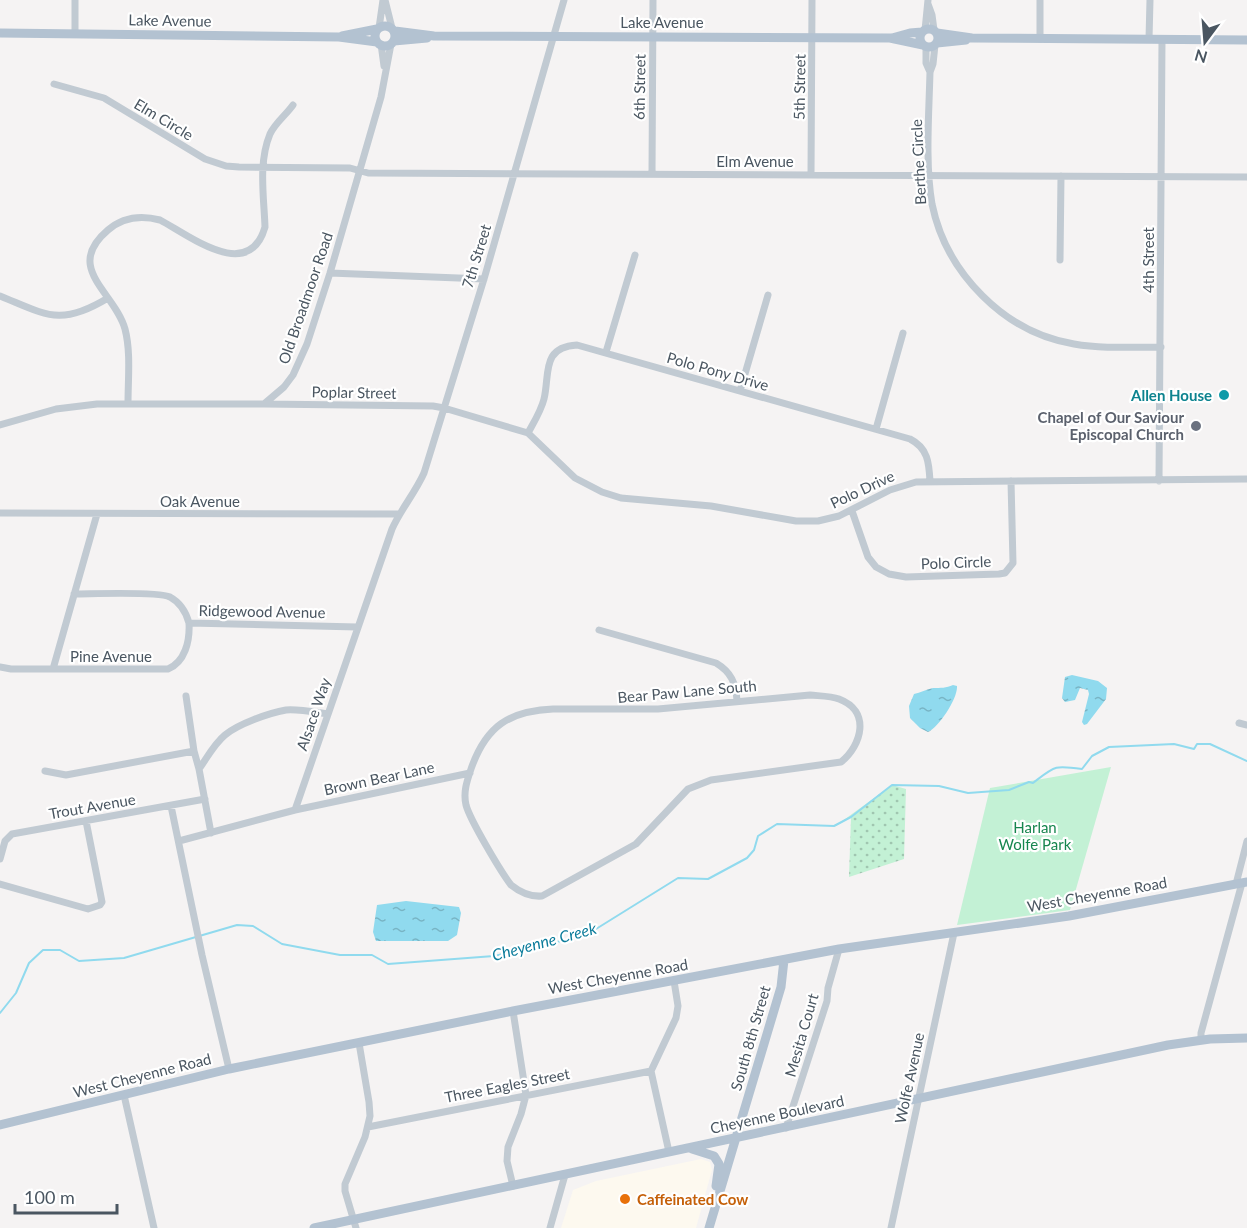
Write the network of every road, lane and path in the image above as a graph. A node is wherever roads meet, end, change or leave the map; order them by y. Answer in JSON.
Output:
{"nodes":[{"id":1,"x":75,"y":0,"type":"edge"},
{"id":2,"x":384,"y":0,"type":"edge"},
{"id":3,"x":564,"y":0,"type":"edge"},
{"id":4,"x":653,"y":0,"type":"edge"},
{"id":5,"x":812,"y":0,"type":"edge"},
{"id":6,"x":1040,"y":0,"type":"edge"},
{"id":7,"x":1150,"y":0,"type":"edge"},
{"id":8,"x":928,"y":2,"type":"edge"},
{"id":9,"x":378,"y":28,"type":"junction"},
{"id":10,"x":0,"y":33,"type":"edge"},
{"id":11,"x":75,"y":34,"type":"junction"},
{"id":12,"x":393,"y":36,"type":"junction"},
{"id":13,"x":339,"y":37,"type":"junction"},
{"id":14,"x":554,"y":37,"type":"junction"},
{"id":15,"x":653,"y":37,"type":"junction"},
{"id":16,"x":813,"y":38,"type":"junction"},
{"id":17,"x":930,"y":38,"type":"junction"},
{"id":18,"x":1040,"y":39,"type":"junction"},
{"id":19,"x":1149,"y":39,"type":"junction"},
{"id":20,"x":1162,"y":39,"type":"junction"},
{"id":21,"x":1247,"y":40,"type":"edge"},
{"id":22,"x":379,"y":43,"type":"junction"},
{"id":23,"x":385,"y":71,"type":"junction"},
{"id":24,"x":54,"y":84,"type":"dead end"},
{"id":25,"x":293,"y":105,"type":"dead end"},
{"id":26,"x":263,"y":167,"type":"junction"},
{"id":27,"x":358,"y":171,"type":"junction"},
{"id":28,"x":515,"y":174,"type":"junction"},
{"id":29,"x":652,"y":174,"type":"junction"},
{"id":30,"x":811,"y":175,"type":"junction"},
{"id":31,"x":929,"y":175,"type":"junction"},
{"id":32,"x":1061,"y":176,"type":"junction"},
{"id":33,"x":1161,"y":176,"type":"junction"},
{"id":34,"x":1247,"y":177,"type":"edge"},
{"id":35,"x":635,"y":255,"type":"dead end"},
{"id":36,"x":1059,"y":260,"type":"dead end"},
{"id":37,"x":330,"y":273,"type":"junction"},
{"id":38,"x":484,"y":279,"type":"junction"},
{"id":39,"x":768,"y":295,"type":"dead end"},
{"id":40,"x":0,"y":296,"type":"edge"},
{"id":41,"x":108,"y":298,"type":"junction"},
{"id":42,"x":903,"y":333,"type":"dead end"},
{"id":43,"x":1161,"y":347,"type":"junction"},
{"id":44,"x":606,"y":352,"type":"junction"},
{"id":45,"x":740,"y":392,"type":"junction"},
{"id":46,"x":128,"y":403,"type":"junction"},
{"id":47,"x":264,"y":404,"type":"junction"},
{"id":48,"x":444,"y":408,"type":"junction"},
{"id":49,"x":0,"y":425,"type":"edge"},
{"id":50,"x":876,"y":429,"type":"junction"},
{"id":51,"x":528,"y":433,"type":"junction"},
{"id":52,"x":1247,"y":479,"type":"edge"},
{"id":53,"x":930,"y":481,"type":"junction"},
{"id":54,"x":1011,"y":481,"type":"junction"},
{"id":55,"x":1159,"y":481,"type":"junction"},
{"id":56,"x":852,"y":511,"type":"junction"},
{"id":57,"x":0,"y":513,"type":"edge"},
{"id":58,"x":97,"y":514,"type":"junction"},
{"id":59,"x":399,"y":514,"type":"junction"},
{"id":60,"x":74,"y":594,"type":"junction"},
{"id":61,"x":189,"y":624,"type":"junction"},
{"id":62,"x":357,"y":627,"type":"junction"},
{"id":63,"x":599,"y":630,"type":"dead end"},
{"id":64,"x":0,"y":667,"type":"edge"},
{"id":65,"x":53,"y":669,"type":"junction"},
{"id":66,"x":186,"y":696,"type":"dead end"},
{"id":67,"x":737,"y":701,"type":"junction"},
{"id":68,"x":328,"y":714,"type":"junction"},
{"id":69,"x":194,"y":751,"type":"junction"},
{"id":70,"x":199,"y":769,"type":"junction"},
{"id":71,"x":45,"y":771,"type":"dead end"},
{"id":72,"x":470,"y":773,"type":"junction"},
{"id":73,"x":205,"y":799,"type":"junction"},
{"id":74,"x":171,"y":806,"type":"junction"},
{"id":75,"x":295,"y":810,"type":"junction"},
{"id":76,"x":86,"y":821,"type":"junction"},
{"id":77,"x":211,"y":834,"type":"junction"},
{"id":78,"x":179,"y":841,"type":"junction"},
{"id":79,"x":1247,"y":841,"type":"edge"},
{"id":80,"x":0,"y":859,"type":"edge"},
{"id":81,"x":1242,"y":883,"type":"edge"},
{"id":82,"x":0,"y":884,"type":"edge"},
{"id":83,"x":954,"y":933,"type":"junction"},
{"id":84,"x":839,"y":950,"type":"junction"},
{"id":85,"x":784,"y":960,"type":"junction"},
{"id":86,"x":674,"y":981,"type":"junction"},
{"id":87,"x":513,"y":1011,"type":"junction"},
{"id":88,"x":1247,"y":1038,"type":"edge"},
{"id":89,"x":1201,"y":1040,"type":"junction"},
{"id":90,"x":359,"y":1043,"type":"junction"},
{"id":91,"x":229,"y":1069,"type":"junction"},
{"id":92,"x":651,"y":1071,"type":"junction"},
{"id":93,"x":124,"y":1095,"type":"junction"},
{"id":94,"x":526,"y":1095,"type":"junction"},
{"id":95,"x":918,"y":1098,"type":"junction"},
{"id":96,"x":0,"y":1125,"type":"edge"},
{"id":97,"x":368,"y":1127,"type":"junction"},
{"id":98,"x":786,"y":1128,"type":"junction"},
{"id":99,"x":736,"y":1138,"type":"junction"},
{"id":100,"x":689,"y":1148,"type":"junction"},
{"id":101,"x":669,"y":1152,"type":"junction"},
{"id":102,"x":565,"y":1175,"type":"junction"},
{"id":103,"x":513,"y":1186,"type":"junction"},
{"id":104,"x":716,"y":1206,"type":"junction"},
{"id":105,"x":354,"y":1224,"type":"edge"},
{"id":106,"x":154,"y":1228,"type":"edge"},
{"id":107,"x":314,"y":1228,"type":"edge"},
{"id":108,"x":550,"y":1228,"type":"edge"},
{"id":109,"x":709,"y":1228,"type":"edge"},
{"id":110,"x":891,"y":1228,"type":"edge"}],
"edges":[{"from":1,"to":11,"type":"street"},
{"from":2,"to":9,"type":"street","name":"Old Broadmoor Road"},
{"from":2,"to":12,"type":"street","name":"Old Broadmoor Road"},
{"from":3,"to":14,"type":"street","name":"7th Street"},
{"from":4,"to":15,"type":"street","name":"6th Street"},
{"from":5,"to":16,"type":"street","name":"5th Street"},
{"from":6,"to":18,"type":"street"},
{"from":7,"to":19,"type":"street"},
{"from":8,"to":17,"type":"street","name":"Berthe Circle"},
{"from":9,"to":12,"type":"main road","name":"Lake Avenue"},
{"from":9,"to":13,"type":"main road","name":"Lake Avenue"},
{"from":9,"to":22,"type":"main road"},
{"from":10,"to":11,"type":"main road","name":"Lake Avenue"},
{"from":11,"to":13,"type":"main road","name":"Lake Avenue"},
{"from":12,"to":14,"type":"main road","name":"Lake Avenue"},
{"from":12,"to":22,"type":"main road","name":"Lake Avenue"},
{"from":12,"to":23,"type":"street","name":"Old Broadmoor Road"},
{"from":13,"to":22,"type":"main road","name":"Lake Avenue"},
{"from":14,"to":15,"type":"main road","name":"Lake Avenue"},
{"from":14,"to":28,"type":"street","name":"7th Street"},
{"from":15,"to":16,"type":"main road","name":"Lake Avenue"},
{"from":15,"to":29,"type":"street","name":"6th Street"},
{"from":16,"to":17,"type":"main road","name":"Lake Avenue"},
{"from":16,"to":30,"type":"street","name":"5th Street"},
{"from":17,"to":18,"type":"main road","name":"Lake Avenue"},
{"from":17,"to":31,"type":"street","name":"Berthe Circle"},
{"from":18,"to":19,"type":"main road","name":"Lake Avenue"},
{"from":19,"to":20,"type":"main road","name":"Lake Avenue"},
{"from":20,"to":21,"type":"main road","name":"Lake Avenue"},
{"from":20,"to":33,"type":"street","name":"4th Street"},
{"from":22,"to":23,"type":"street","name":"Old Broadmoor Road"},
{"from":23,"to":27,"type":"street","name":"Old Broadmoor Road"},
{"from":24,"to":26,"type":"street","name":"Elm Circle"},
{"from":25,"to":26,"type":"street"},
{"from":26,"to":27,"type":"street","name":"Elm Avenue"},
{"from":26,"to":41,"type":"street"},
{"from":27,"to":28,"type":"street","name":"Elm Avenue"},
{"from":27,"to":37,"type":"street","name":"Old Broadmoor Road"},
{"from":28,"to":29,"type":"street","name":"Elm Avenue"},
{"from":28,"to":38,"type":"street","name":"7th Street"},
{"from":29,"to":30,"type":"street","name":"Elm Avenue"},
{"from":30,"to":31,"type":"street","name":"Elm Avenue"},
{"from":31,"to":32,"type":"street","name":"Elm Avenue"},
{"from":31,"to":43,"type":"street","name":"Berthe Circle"},
{"from":32,"to":33,"type":"street","name":"Elm Avenue"},
{"from":32,"to":36,"type":"street"},
{"from":33,"to":34,"type":"street","name":"Elm Avenue"},
{"from":33,"to":43,"type":"street","name":"4th Street"},
{"from":35,"to":44,"type":"street"},
{"from":37,"to":38,"type":"street"},
{"from":37,"to":47,"type":"street","name":"Old Broadmoor Road"},
{"from":38,"to":48,"type":"street","name":"7th Street"},
{"from":39,"to":45,"type":"street"},
{"from":40,"to":41,"type":"street"},
{"from":41,"to":46,"type":"street"},
{"from":42,"to":50,"type":"street"},
{"from":43,"to":55,"type":"street","name":"4th Street"},
{"from":44,"to":45,"type":"street","name":"Polo Pony Drive"},
{"from":44,"to":51,"type":"street","name":"Polo Pony Drive"},
{"from":45,"to":50,"type":"street","name":"Polo Pony Drive"},
{"from":46,"to":47,"type":"street"},
{"from":46,"to":49,"type":"street"},
{"from":47,"to":48,"type":"street","name":"Poplar Street"},
{"from":48,"to":51,"type":"street","name":"Polo Drive"},
{"from":48,"to":59,"type":"street","name":"7th Street"},
{"from":50,"to":53,"type":"street","name":"Polo Pony Drive"},
{"from":51,"to":56,"type":"street","name":"Polo Drive"},
{"from":52,"to":55,"type":"street","name":"Polo Drive"},
{"from":53,"to":54,"type":"street","name":"Polo Drive"},
{"from":53,"to":56,"type":"street","name":"Polo Drive"},
{"from":54,"to":55,"type":"street","name":"Polo Drive"},
{"from":54,"to":56,"type":"street","name":"Polo Circle"},
{"from":57,"to":58,"type":"street","name":"Oak Avenue"},
{"from":58,"to":59,"type":"street","name":"Oak Avenue"},
{"from":58,"to":60,"type":"street"},
{"from":59,"to":62,"type":"street","name":"Alsace Way"},
{"from":60,"to":61,"type":"street","name":"Ridgewood Avenue"},
{"from":60,"to":65,"type":"street"},
{"from":61,"to":62,"type":"street","name":"Ridgewood Avenue"},
{"from":61,"to":65,"type":"street","name":"Pine Avenue"},
{"from":62,"to":68,"type":"street","name":"Alsace Way"},
{"from":63,"to":67,"type":"street"},
{"from":64,"to":65,"type":"street","name":"Pine Avenue"},
{"from":66,"to":69,"type":"street"},
{"from":67,"to":72,"type":"street","name":"Bear Paw Lane South"},
{"from":67,"to":72,"type":"street","name":"Bear Paw Lane South"},
{"from":68,"to":70,"type":"street"},
{"from":68,"to":75,"type":"street","name":"Alsace Way"},
{"from":69,"to":70,"type":"street"},
{"from":69,"to":71,"type":"street"},
{"from":70,"to":73,"type":"street"},
{"from":72,"to":75,"type":"street","name":"Brown Bear Lane"},
{"from":73,"to":74,"type":"street","name":"Trout Avenue"},
{"from":73,"to":77,"type":"street"},
{"from":74,"to":76,"type":"street","name":"Trout Avenue"},
{"from":74,"to":78,"type":"street"},
{"from":75,"to":77,"type":"street"},
{"from":76,"to":80,"type":"street","name":"Trout Avenue"},
{"from":76,"to":82,"type":"street"},
{"from":77,"to":78,"type":"street"},
{"from":78,"to":91,"type":"street"},
{"from":79,"to":81,"type":"street"},
{"from":81,"to":83,"type":"main road","name":"West Cheyenne Road"},
{"from":81,"to":89,"type":"street"},
{"from":83,"to":84,"type":"main road","name":"West Cheyenne Road"},
{"from":83,"to":95,"type":"street","name":"Wolfe Avenue"},
{"from":84,"to":85,"type":"main road","name":"West Cheyenne Road"},
{"from":84,"to":98,"type":"street","name":"Mesita Court"},
{"from":85,"to":86,"type":"main road","name":"West Cheyenne Road"},
{"from":85,"to":99,"type":"main road","name":"South 8th Street"},
{"from":86,"to":87,"type":"main road","name":"West Cheyenne Road"},
{"from":86,"to":92,"type":"street"},
{"from":87,"to":90,"type":"main road","name":"West Cheyenne Road"},
{"from":87,"to":94,"type":"street"},
{"from":88,"to":89,"type":"main road","name":"Cheyenne Boulevard"},
{"from":89,"to":95,"type":"main road","name":"Cheyenne Boulevard"},
{"from":90,"to":91,"type":"main road","name":"West Cheyenne Road"},
{"from":90,"to":97,"type":"street"},
{"from":91,"to":93,"type":"main road","name":"West Cheyenne Road"},
{"from":92,"to":94,"type":"street","name":"Three Eagles Street"},
{"from":92,"to":101,"type":"street"},
{"from":93,"to":96,"type":"main road","name":"West Cheyenne Road"},
{"from":93,"to":106,"type":"street"},
{"from":94,"to":97,"type":"street","name":"Three Eagles Street"},
{"from":94,"to":103,"type":"street"},
{"from":95,"to":98,"type":"main road","name":"Cheyenne Boulevard"},
{"from":95,"to":110,"type":"street","name":"Wolfe Avenue"},
{"from":97,"to":105,"type":"street"},
{"from":98,"to":99,"type":"main road","name":"Cheyenne Boulevard"},
{"from":99,"to":100,"type":"main road","name":"Cheyenne Boulevard"},
{"from":99,"to":104,"type":"main road","name":"South 8th Street"},
{"from":100,"to":101,"type":"main road","name":"Cheyenne Boulevard"},
{"from":100,"to":104,"type":"main road"},
{"from":101,"to":102,"type":"main road","name":"Cheyenne Boulevard"},
{"from":102,"to":103,"type":"main road","name":"Cheyenne Boulevard"},
{"from":102,"to":108,"type":"street"},
{"from":103,"to":105,"type":"main road","name":"Cheyenne Boulevard"},
{"from":104,"to":109,"type":"main road","name":"South 8th Street"},
{"from":105,"to":107,"type":"main road","name":"Cheyenne Boulevard"}]}
